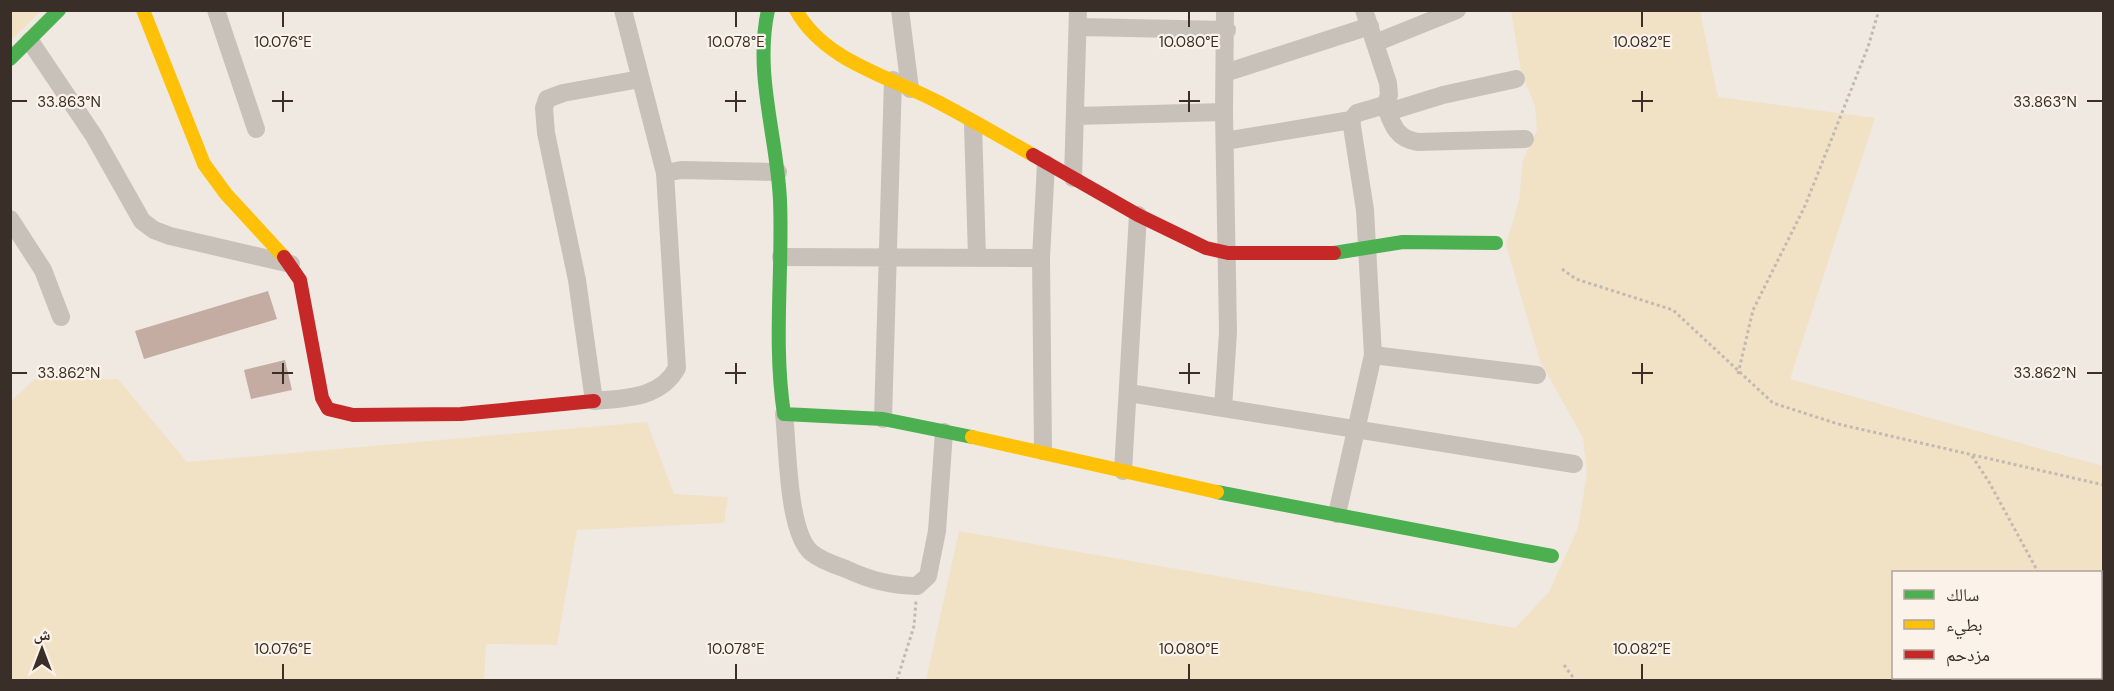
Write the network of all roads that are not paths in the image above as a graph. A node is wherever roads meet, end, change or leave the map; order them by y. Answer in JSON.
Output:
{"nodes":[{"id":1,"x":59,"y":10,"type":"edge"},
{"id":2,"x":143,"y":10,"type":"edge"},
{"id":3,"x":216,"y":10,"type":"edge"},
{"id":4,"x":623,"y":10,"type":"edge"},
{"id":5,"x":768,"y":10,"type":"edge"},
{"id":6,"x":796,"y":10,"type":"edge"},
{"id":7,"x":900,"y":10,"type":"edge"},
{"id":8,"x":1225,"y":10,"type":"edge"},
{"id":9,"x":1457,"y":10,"type":"edge"},
{"id":10,"x":1079,"y":19,"type":"edge"},
{"id":11,"x":1369,"y":26,"type":"edge"},
{"id":12,"x":1227,"y":30,"type":"junction"},
{"id":13,"x":30,"y":41,"type":"junction"},
{"id":14,"x":10,"y":59,"type":"edge"},
{"id":15,"x":1225,"y":73,"type":"junction"},
{"id":16,"x":640,"y":79,"type":"junction"},
{"id":17,"x":1516,"y":79,"type":"dead end"},
{"id":18,"x":892,"y":80,"type":"junction"},
{"id":19,"x":910,"y":89,"type":"junction"},
{"id":20,"x":1387,"y":109,"type":"junction"},
{"id":21,"x":1224,"y":112,"type":"junction"},
{"id":22,"x":1076,"y":116,"type":"junction"},
{"id":23,"x":1351,"y":120,"type":"junction"},
{"id":24,"x":973,"y":124,"type":"junction"},
{"id":25,"x":256,"y":129,"type":"dead end"},
{"id":26,"x":1525,"y":139,"type":"dead end"},
{"id":27,"x":1225,"y":141,"type":"junction"},
{"id":28,"x":1046,"y":164,"type":"junction"},
{"id":29,"x":778,"y":172,"type":"junction"},
{"id":30,"x":665,"y":173,"type":"junction"},
{"id":31,"x":1073,"y":178,"type":"junction"},
{"id":32,"x":1137,"y":215,"type":"junction"},
{"id":33,"x":10,"y":219,"type":"edge"},
{"id":34,"x":1496,"y":243,"type":"dead end"},
{"id":35,"x":1366,"y":249,"type":"junction"},
{"id":36,"x":1228,"y":253,"type":"junction"},
{"id":37,"x":781,"y":257,"type":"junction"},
{"id":38,"x":885,"y":257,"type":"junction"},
{"id":39,"x":977,"y":257,"type":"junction"},
{"id":40,"x":1041,"y":258,"type":"junction"},
{"id":41,"x":291,"y":264,"type":"junction"},
{"id":42,"x":61,"y":316,"type":"dead end"},
{"id":43,"x":1373,"y":355,"type":"junction"},
{"id":44,"x":1537,"y":375,"type":"dead end"},
{"id":45,"x":1129,"y":393,"type":"junction"},
{"id":46,"x":594,"y":400,"type":"junction"},
{"id":47,"x":1223,"y":408,"type":"junction"},
{"id":48,"x":784,"y":414,"type":"junction"},
{"id":49,"x":883,"y":419,"type":"junction"},
{"id":50,"x":1356,"y":430,"type":"junction"},
{"id":51,"x":944,"y":432,"type":"junction"},
{"id":52,"x":1043,"y":451,"type":"junction"},
{"id":53,"x":1574,"y":464,"type":"dead end"},
{"id":54,"x":1123,"y":471,"type":"junction"},
{"id":55,"x":1337,"y":514,"type":"junction"},
{"id":56,"x":1552,"y":556,"type":"dead end"}],
"edges":[{"from":1,"to":13,"type":"street"},
{"from":2,"to":41,"type":"street"},
{"from":3,"to":25,"type":"street"},
{"from":4,"to":16,"type":"street"},
{"from":5,"to":29,"type":"street"},
{"from":6,"to":18,"type":"street"},
{"from":7,"to":19,"type":"street"},
{"from":8,"to":12,"type":"street"},
{"from":9,"to":11,"type":"street"},
{"from":10,"to":12,"type":"street"},
{"from":10,"to":22,"type":"street"},
{"from":11,"to":15,"type":"street"},
{"from":11,"to":20,"type":"street"},
{"from":12,"to":15,"type":"street"},
{"from":13,"to":14,"type":"street"},
{"from":13,"to":41,"type":"street"},
{"from":15,"to":21,"type":"street"},
{"from":16,"to":30,"type":"street"},
{"from":16,"to":46,"type":"street"},
{"from":17,"to":20,"type":"street"},
{"from":18,"to":19,"type":"street"},
{"from":18,"to":38,"type":"street"},
{"from":19,"to":24,"type":"street"},
{"from":20,"to":23,"type":"street"},
{"from":20,"to":26,"type":"street"},
{"from":21,"to":22,"type":"street"},
{"from":21,"to":27,"type":"street"},
{"from":22,"to":31,"type":"street"},
{"from":23,"to":27,"type":"street"},
{"from":23,"to":35,"type":"street"},
{"from":24,"to":28,"type":"street"},
{"from":24,"to":39,"type":"street"},
{"from":27,"to":36,"type":"street"},
{"from":28,"to":31,"type":"street"},
{"from":28,"to":40,"type":"street"},
{"from":29,"to":30,"type":"street"},
{"from":29,"to":37,"type":"street"},
{"from":30,"to":46,"type":"street"},
{"from":31,"to":32,"type":"street"},
{"from":32,"to":36,"type":"street"},
{"from":32,"to":45,"type":"street"},
{"from":33,"to":42,"type":"street"},
{"from":34,"to":35,"type":"street"},
{"from":35,"to":36,"type":"street"},
{"from":35,"to":43,"type":"street"},
{"from":36,"to":47,"type":"street"},
{"from":37,"to":38,"type":"street"},
{"from":37,"to":48,"type":"street"},
{"from":38,"to":39,"type":"street"},
{"from":38,"to":49,"type":"street"},
{"from":39,"to":40,"type":"street"},
{"from":40,"to":52,"type":"street"},
{"from":41,"to":46,"type":"street"},
{"from":43,"to":44,"type":"street"},
{"from":43,"to":50,"type":"street"},
{"from":45,"to":47,"type":"street"},
{"from":45,"to":54,"type":"street"},
{"from":47,"to":50,"type":"street"},
{"from":48,"to":49,"type":"street"},
{"from":48,"to":51,"type":"street"},
{"from":49,"to":51,"type":"street"},
{"from":50,"to":53,"type":"street"},
{"from":50,"to":55,"type":"street"},
{"from":51,"to":52,"type":"street"},
{"from":52,"to":54,"type":"street"},
{"from":54,"to":55,"type":"street"},
{"from":55,"to":56,"type":"street"}]}
